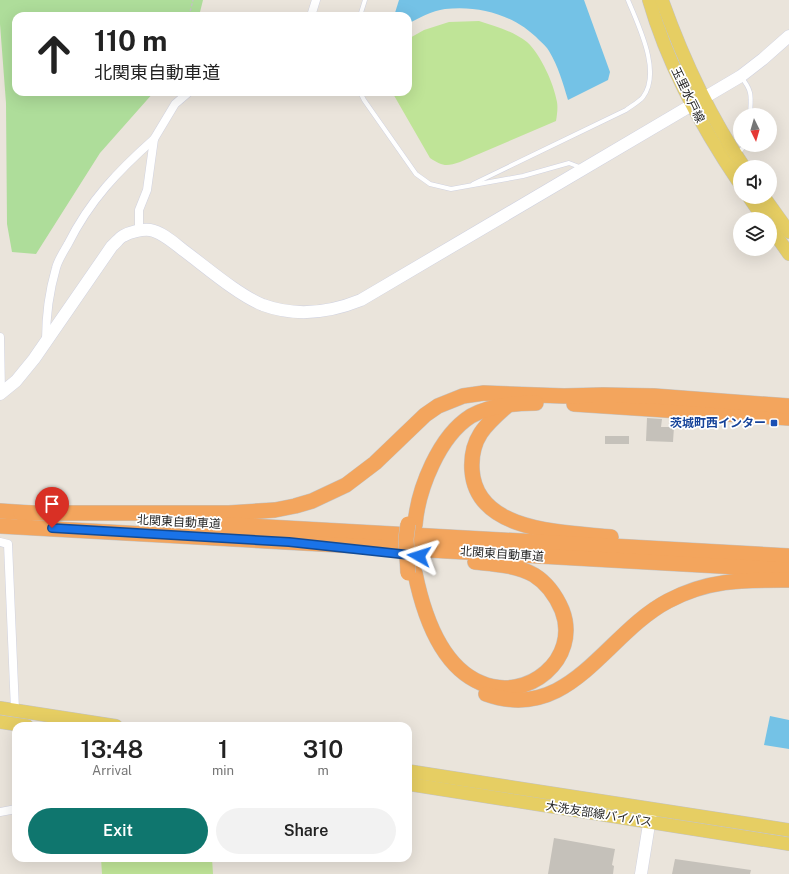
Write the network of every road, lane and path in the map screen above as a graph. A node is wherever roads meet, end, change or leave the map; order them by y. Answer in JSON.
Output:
{"nodes":[{"id":1,"x":193,"y":0,"type":"edge"},
{"id":2,"x":316,"y":0,"type":"edge"},
{"id":3,"x":365,"y":0,"type":"edge"},
{"id":4,"x":628,"y":0,"type":"edge"},
{"id":5,"x":649,"y":0,"type":"edge"},
{"id":6,"x":662,"y":0,"type":"edge"},
{"id":7,"x":189,"y":12,"type":"edge"},
{"id":8,"x":312,"y":12,"type":"edge"},
{"id":9,"x":361,"y":12,"type":"edge"},
{"id":10,"x":789,"y":36,"type":"edge"},
{"id":11,"x":741,"y":76,"type":"junction"},
{"id":12,"x":184,"y":96,"type":"edge"},
{"id":13,"x":362,"y":96,"type":"edge"},
{"id":14,"x":698,"y":102,"type":"junction"},
{"id":15,"x":750,"y":108,"type":"edge"},
{"id":16,"x":154,"y":139,"type":"junction"},
{"id":17,"x":739,"y":152,"type":"edge"},
{"id":18,"x":736,"y":156,"type":"junction"},
{"id":19,"x":739,"y":160,"type":"edge"},
{"id":20,"x":584,"y":169,"type":"junction"},
{"id":21,"x":733,"y":174,"type":"edge"},
{"id":22,"x":472,"y":184,"type":"junction"},
{"id":23,"x":769,"y":204,"type":"edge"},
{"id":24,"x":139,"y":230,"type":"junction"},
{"id":25,"x":789,"y":232,"type":"edge"},
{"id":26,"x":777,"y":237,"type":"edge"},
{"id":27,"x":789,"y":254,"type":"edge"},
{"id":28,"x":0,"y":337,"type":"edge"},
{"id":29,"x":46,"y":341,"type":"junction"},
{"id":30,"x":1,"y":393,"type":"edge"},
{"id":31,"x":503,"y":400,"type":"junction"},
{"id":32,"x":788,"y":409,"type":"edge"},
{"id":33,"x":0,"y":512,"type":"edge"},
{"id":34,"x":21,"y":513,"type":"junction"},
{"id":35,"x":0,"y":526,"type":"edge"},
{"id":36,"x":0,"y":542,"type":"edge"},
{"id":37,"x":289,"y":542,"type":"junction"},
{"id":38,"x":788,"y":561,"type":"edge"},
{"id":39,"x":411,"y":573,"type":"junction"},
{"id":40,"x":789,"y":580,"type":"edge"},
{"id":41,"x":0,"y":708,"type":"edge"},
{"id":42,"x":15,"y":710,"type":"junction"},
{"id":43,"x":0,"y":722,"type":"edge"},
{"id":44,"x":91,"y":722,"type":"edge"},
{"id":45,"x":12,"y":724,"type":"edge"},
{"id":46,"x":412,"y":772,"type":"edge"},
{"id":47,"x":412,"y":785,"type":"edge"},
{"id":48,"x":652,"y":809,"type":"junction"},
{"id":49,"x":12,"y":810,"type":"edge"},
{"id":50,"x":0,"y":812,"type":"edge"},
{"id":51,"x":650,"y":822,"type":"junction"},
{"id":52,"x":789,"y":830,"type":"edge"},
{"id":53,"x":789,"y":844,"type":"edge"},
{"id":54,"x":641,"y":874,"type":"edge"}],
"edges":[{"from":1,"to":7,"type":"path"},
{"from":2,"to":8,"type":"street"},
{"from":3,"to":9,"type":"lane"},
{"from":4,"to":22,"type":"lane"},
{"from":5,"to":14,"type":"main road","name":"玉里水戸線"},
{"from":6,"to":14,"type":"main road","name":"玉里水戸線"},
{"from":10,"to":11,"type":"street"},
{"from":11,"to":14,"type":"street"},
{"from":11,"to":15,"type":"lane"},
{"from":12,"to":16,"type":"street"},
{"from":13,"to":22,"type":"lane"},
{"from":14,"to":18,"type":"main road","name":"玉里水戸線"},
{"from":14,"to":20,"type":"street"},
{"from":14,"to":21,"type":"main road","name":"玉里水戸線"},
{"from":16,"to":24,"type":"street"},
{"from":16,"to":29,"type":"street"},
{"from":17,"to":18,"type":"lane"},
{"from":18,"to":19,"type":"main road","name":"玉里水戸線"},
{"from":20,"to":22,"type":"lane"},
{"from":20,"to":24,"type":"street"},
{"from":23,"to":25,"type":"main road"},
{"from":24,"to":29,"type":"street"},
{"from":26,"to":27,"type":"main road"},
{"from":28,"to":30,"type":"street"},
{"from":29,"to":30,"type":"street"},
{"from":31,"to":32,"type":"highway"},
{"from":31,"to":34,"type":"highway"},
{"from":31,"to":38,"type":"highway"},
{"from":31,"to":39,"type":"highway"},
{"from":33,"to":34,"type":"highway","name":"北関東自動車道"},
{"from":34,"to":38,"type":"highway","name":"北関東自動車道"},
{"from":35,"to":37,"type":"highway","name":"北関東自動車道"},
{"from":36,"to":42,"type":"street"},
{"from":37,"to":38,"type":"highway","name":"北関東自動車道"},
{"from":37,"to":39,"type":"highway"},
{"from":39,"to":40,"type":"highway"},
{"from":41,"to":42,"type":"main road"},
{"from":42,"to":44,"type":"main road"},
{"from":43,"to":45,"type":"main road"},
{"from":46,"to":48,"type":"main road","name":"大洗友部線バイパス"},
{"from":47,"to":51,"type":"main road","name":"大洗友部線バイパス"},
{"from":48,"to":51,"type":"street"},
{"from":48,"to":52,"type":"main road","name":"大洗友部線バイパス"},
{"from":49,"to":50,"type":"street"},
{"from":51,"to":53,"type":"main road","name":"大洗友部線バイパス"},
{"from":51,"to":54,"type":"street"}]}
